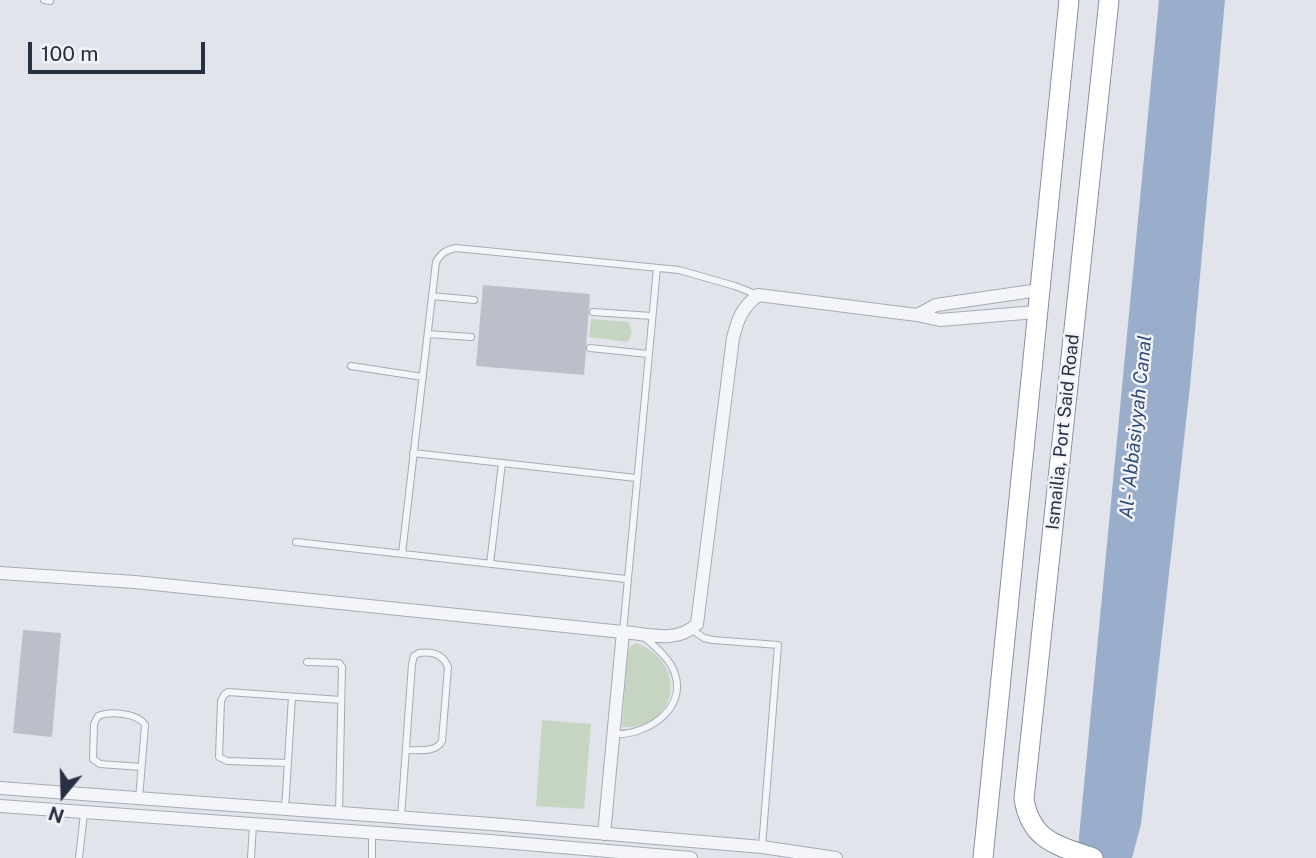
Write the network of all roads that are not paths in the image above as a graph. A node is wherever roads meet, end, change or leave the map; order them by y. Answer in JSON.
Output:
{"nodes":[{"id":1,"x":1069,"y":0,"type":"edge"},
{"id":2,"x":1109,"y":0,"type":"edge"},
{"id":3,"x":657,"y":268,"type":"junction"},
{"id":4,"x":1039,"y":290,"type":"junction"},
{"id":5,"x":758,"y":295,"type":"junction"},
{"id":6,"x":432,"y":296,"type":"junction"},
{"id":7,"x":474,"y":300,"type":"dead end"},
{"id":8,"x":593,"y":312,"type":"dead end"},
{"id":9,"x":1036,"y":312,"type":"junction"},
{"id":10,"x":917,"y":315,"type":"junction"},
{"id":11,"x":652,"y":316,"type":"junction"},
{"id":12,"x":428,"y":334,"type":"junction"},
{"id":13,"x":471,"y":337,"type":"dead end"},
{"id":14,"x":590,"y":348,"type":"dead end"},
{"id":15,"x":648,"y":355,"type":"junction"},
{"id":16,"x":351,"y":366,"type":"dead end"},
{"id":17,"x":423,"y":377,"type":"junction"},
{"id":18,"x":414,"y":453,"type":"junction"},
{"id":19,"x":502,"y":463,"type":"junction"},
{"id":20,"x":636,"y":478,"type":"junction"},
{"id":21,"x":296,"y":542,"type":"dead end"},
{"id":22,"x":402,"y":554,"type":"junction"},
{"id":23,"x":490,"y":564,"type":"junction"},
{"id":24,"x":0,"y":573,"type":"edge"},
{"id":25,"x":626,"y":579,"type":"junction"},
{"id":26,"x":691,"y":629,"type":"junction"},
{"id":27,"x":623,"y":632,"type":"junction"},
{"id":28,"x":640,"y":633,"type":"junction"},
{"id":29,"x":307,"y":662,"type":"dead end"},
{"id":30,"x":292,"y":697,"type":"junction"},
{"id":31,"x":341,"y":700,"type":"junction"},
{"id":32,"x":612,"y":734,"type":"junction"},
{"id":33,"x":406,"y":750,"type":"junction"},
{"id":34,"x":288,"y":763,"type":"junction"},
{"id":35,"x":141,"y":767,"type":"junction"},
{"id":36,"x":0,"y":788,"type":"edge"},
{"id":37,"x":86,"y":795,"type":"junction"},
{"id":38,"x":139,"y":799,"type":"junction"},
{"id":39,"x":0,"y":806,"type":"edge"},
{"id":40,"x":285,"y":809,"type":"junction"},
{"id":41,"x":84,"y":813,"type":"junction"},
{"id":42,"x":339,"y":813,"type":"junction"},
{"id":43,"x":401,"y":817,"type":"junction"},
{"id":44,"x":253,"y":824,"type":"junction"},
{"id":45,"x":491,"y":824,"type":"junction"},
{"id":46,"x":372,"y":833,"type":"junction"},
{"id":47,"x":604,"y":834,"type":"junction"},
{"id":48,"x":400,"y":835,"type":"junction"},
{"id":49,"x":490,"y":841,"type":"junction"},
{"id":50,"x":762,"y":847,"type":"junction"},
{"id":51,"x":603,"y":852,"type":"edge"},
{"id":52,"x":980,"y":856,"type":"edge"},
{"id":53,"x":79,"y":858,"type":"edge"},
{"id":54,"x":251,"y":858,"type":"edge"},
{"id":55,"x":372,"y":858,"type":"edge"},
{"id":56,"x":691,"y":858,"type":"edge"},
{"id":57,"x":830,"y":858,"type":"edge"},
{"id":58,"x":1093,"y":858,"type":"edge"}],
"edges":[{"from":1,"to":4,"type":"highway"},
{"from":2,"to":58,"type":"highway","name":"Ismailia, Port Said Road"},
{"from":3,"to":5,"type":"lane"},
{"from":3,"to":6,"type":"lane"},
{"from":3,"to":11,"type":"lane"},
{"from":4,"to":9,"type":"highway"},
{"from":4,"to":10,"type":"street"},
{"from":5,"to":10,"type":"street"},
{"from":5,"to":26,"type":"street"},
{"from":6,"to":7,"type":"lane"},
{"from":6,"to":12,"type":"lane"},
{"from":8,"to":11,"type":"lane"},
{"from":9,"to":10,"type":"street"},
{"from":9,"to":52,"type":"highway"},
{"from":11,"to":15,"type":"lane"},
{"from":12,"to":13,"type":"lane"},
{"from":12,"to":17,"type":"lane"},
{"from":14,"to":15,"type":"lane"},
{"from":15,"to":20,"type":"lane"},
{"from":16,"to":17,"type":"lane"},
{"from":17,"to":18,"type":"lane"},
{"from":18,"to":19,"type":"lane"},
{"from":18,"to":22,"type":"lane"},
{"from":19,"to":20,"type":"lane"},
{"from":19,"to":23,"type":"lane"},
{"from":20,"to":25,"type":"lane"},
{"from":21,"to":22,"type":"lane"},
{"from":22,"to":23,"type":"lane"},
{"from":23,"to":25,"type":"lane"},
{"from":24,"to":27,"type":"street"},
{"from":25,"to":27,"type":"lane"},
{"from":26,"to":28,"type":"street"},
{"from":26,"to":50,"type":"lane"},
{"from":27,"to":28,"type":"street"},
{"from":27,"to":32,"type":"street"},
{"from":28,"to":32,"type":"lane"},
{"from":29,"to":31,"type":"lane"},
{"from":30,"to":31,"type":"lane"},
{"from":30,"to":34,"type":"lane"},
{"from":30,"to":34,"type":"lane"},
{"from":31,"to":42,"type":"lane"},
{"from":32,"to":47,"type":"street"},
{"from":33,"to":33,"type":"lane"},
{"from":33,"to":43,"type":"lane"},
{"from":34,"to":40,"type":"lane"},
{"from":35,"to":35,"type":"lane"},
{"from":35,"to":38,"type":"lane"},
{"from":36,"to":37,"type":"street"},
{"from":37,"to":38,"type":"street"},
{"from":37,"to":41,"type":"street"},
{"from":38,"to":40,"type":"street"},
{"from":39,"to":41,"type":"street"},
{"from":40,"to":42,"type":"street"},
{"from":41,"to":44,"type":"street"},
{"from":41,"to":53,"type":"lane"},
{"from":42,"to":43,"type":"street"},
{"from":43,"to":45,"type":"street"},
{"from":43,"to":48,"type":"street"},
{"from":44,"to":46,"type":"street"},
{"from":44,"to":54,"type":"lane"},
{"from":45,"to":47,"type":"street"},
{"from":45,"to":49,"type":"street"},
{"from":46,"to":48,"type":"street"},
{"from":46,"to":55,"type":"lane"},
{"from":47,"to":50,"type":"street"},
{"from":47,"to":51,"type":"street"},
{"from":47,"to":51,"type":"street"},
{"from":48,"to":49,"type":"street"},
{"from":49,"to":51,"type":"street"},
{"from":50,"to":57,"type":"street"},
{"from":51,"to":56,"type":"street"}]}
